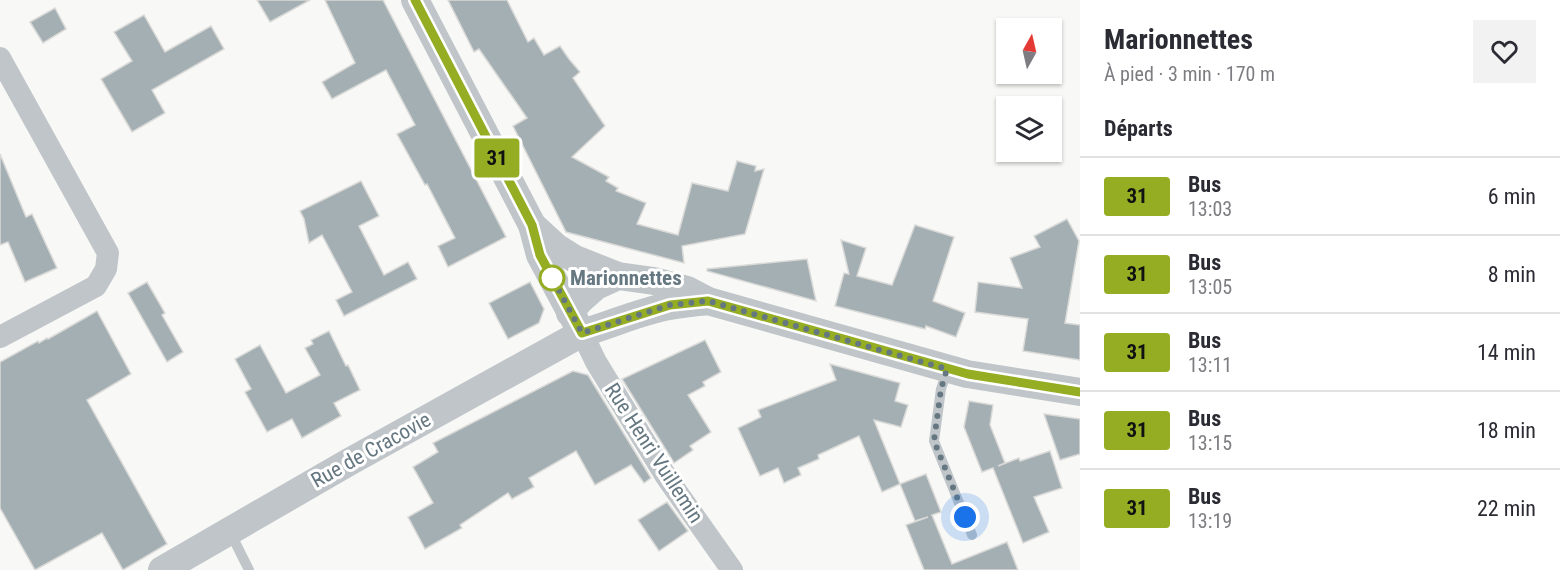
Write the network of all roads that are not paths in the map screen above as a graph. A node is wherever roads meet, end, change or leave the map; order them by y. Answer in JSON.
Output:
{"nodes":[{"id":1,"x":415,"y":0,"type":"edge"},
{"id":2,"x":0,"y":58,"type":"edge"},
{"id":3,"x":532,"y":225,"type":"junction"},
{"id":4,"x":618,"y":276,"type":"junction"},
{"id":5,"x":708,"y":301,"type":"junction"},
{"id":6,"x":585,"y":324,"type":"junction"},
{"id":7,"x":0,"y":337,"type":"edge"},
{"id":8,"x":947,"y":369,"type":"junction"},
{"id":9,"x":1080,"y":392,"type":"edge"},
{"id":10,"x":230,"y":531,"type":"junction"},
{"id":11,"x":972,"y":536,"type":"dead end"},
{"id":12,"x":162,"y":570,"type":"edge"},
{"id":13,"x":249,"y":570,"type":"edge"},
{"id":14,"x":732,"y":570,"type":"edge"}],
"edges":[{"from":1,"to":3,"type":"street"},
{"from":2,"to":7,"type":"street"},
{"from":3,"to":4,"type":"street"},
{"from":3,"to":6,"type":"street"},
{"from":4,"to":5,"type":"street"},
{"from":4,"to":6,"type":"street"},
{"from":5,"to":6,"type":"street","name":"Rue de Cracovie"},
{"from":5,"to":8,"type":"street"},
{"from":6,"to":10,"type":"street","name":"Rue de Cracovie"},
{"from":6,"to":14,"type":"street","name":"Rue Henri Vuillemin"},
{"from":8,"to":9,"type":"street"},
{"from":8,"to":11,"type":"lane"},
{"from":10,"to":12,"type":"street","name":"Rue de Cracovie"},
{"from":10,"to":13,"type":"lane"}]}
